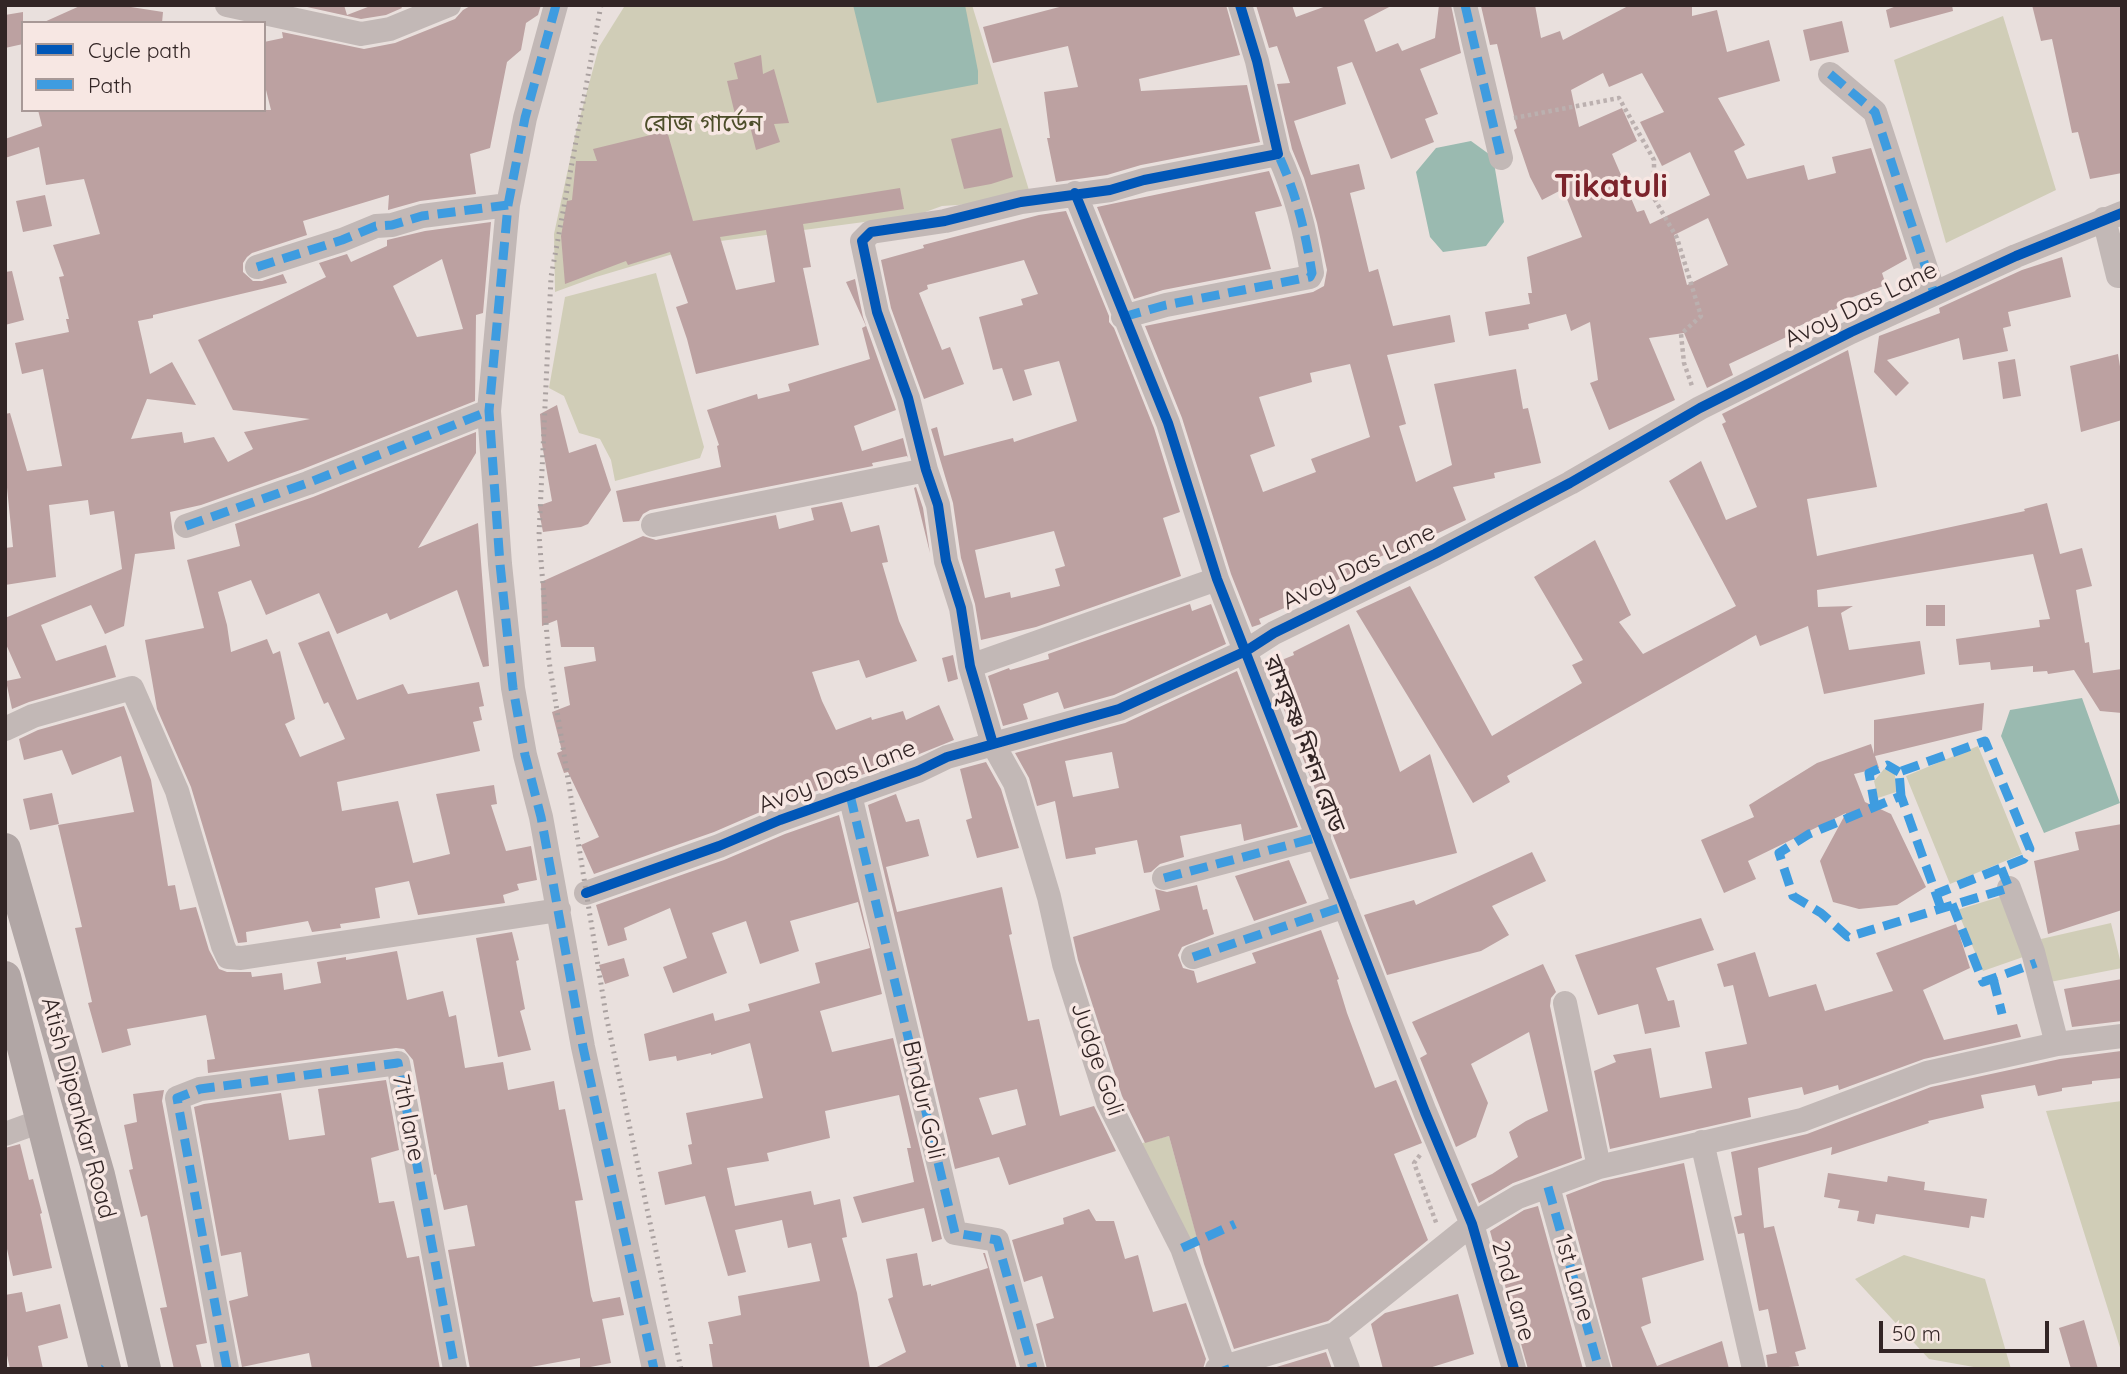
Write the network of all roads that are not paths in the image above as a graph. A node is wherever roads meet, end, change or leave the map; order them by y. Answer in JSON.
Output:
{"nodes":[{"id":1,"x":227,"y":5,"type":"edge"},
{"id":2,"x":449,"y":5,"type":"edge"},
{"id":3,"x":556,"y":5,"type":"edge"},
{"id":4,"x":1240,"y":5,"type":"edge"},
{"id":5,"x":1465,"y":5,"type":"edge"},
{"id":6,"x":1830,"y":74,"type":"dead end"},
{"id":7,"x":1278,"y":154,"type":"junction"},
{"id":8,"x":1501,"y":158,"type":"dead end"},
{"id":9,"x":1075,"y":193,"type":"junction"},
{"id":10,"x":508,"y":205,"type":"junction"},
{"id":11,"x":2113,"y":216,"type":"edge"},
{"id":12,"x":257,"y":267,"type":"dead end"},
{"id":13,"x":2122,"y":275,"type":"edge"},
{"id":14,"x":1934,"y":293,"type":"junction"},
{"id":15,"x":1123,"y":317,"type":"junction"},
{"id":16,"x":489,"y":411,"type":"junction"},
{"id":17,"x":926,"y":470,"type":"junction"},
{"id":18,"x":653,"y":525,"type":"dead end"},
{"id":19,"x":186,"y":526,"type":"dead end"},
{"id":20,"x":1217,"y":579,"type":"junction"},
{"id":21,"x":1246,"y":651,"type":"junction"},
{"id":22,"x":970,"y":666,"type":"junction"},
{"id":23,"x":5,"y":729,"type":"edge"},
{"id":24,"x":993,"y":744,"type":"junction"},
{"id":25,"x":850,"y":795,"type":"junction"},
{"id":26,"x":1318,"y":837,"type":"junction"},
{"id":27,"x":5,"y":849,"type":"edge"},
{"id":28,"x":1164,"y":878,"type":"dead end"},
{"id":29,"x":2009,"y":888,"type":"dead end"},
{"id":30,"x":586,"y":893,"type":"dead end"},
{"id":31,"x":1345,"y":906,"type":"junction"},
{"id":32,"x":559,"y":909,"type":"junction"},
{"id":33,"x":1193,"y":957,"type":"dead end"},
{"id":34,"x":5,"y":977,"type":"edge"},
{"id":35,"x":1565,"y":1003,"type":"dead end"},
{"id":36,"x":2122,"y":1036,"type":"edge"},
{"id":37,"x":2056,"y":1044,"type":"junction"},
{"id":38,"x":41,"y":1121,"type":"junction"},
{"id":39,"x":1430,"y":1123,"type":"joint"},
{"id":40,"x":5,"y":1134,"type":"edge"},
{"id":41,"x":1702,"y":1142,"type":"junction"},
{"id":42,"x":1599,"y":1167,"type":"junction"},
{"id":43,"x":1548,"y":1187,"type":"junction"},
{"id":44,"x":1472,"y":1224,"type":"junction"},
{"id":45,"x":1335,"y":1334,"type":"junction"},
{"id":46,"x":1221,"y":1368,"type":"edge"},
{"id":47,"x":104,"y":1369,"type":"edge"},
{"id":48,"x":145,"y":1369,"type":"edge"},
{"id":49,"x":228,"y":1369,"type":"edge"},
{"id":50,"x":455,"y":1369,"type":"edge"},
{"id":51,"x":654,"y":1369,"type":"edge"},
{"id":52,"x":1034,"y":1369,"type":"edge"},
{"id":53,"x":1348,"y":1369,"type":"edge"},
{"id":54,"x":1514,"y":1369,"type":"edge"},
{"id":55,"x":1599,"y":1369,"type":"edge"},
{"id":56,"x":1754,"y":1369,"type":"edge"}],
"edges":[{"from":1,"to":2,"type":"street"},
{"from":3,"to":10,"type":"street"},
{"from":4,"to":7,"type":"street"},
{"from":5,"to":8,"type":"street"},
{"from":6,"to":14,"type":"street"},
{"from":7,"to":9,"type":"street"},
{"from":7,"to":15,"type":"street"},
{"from":9,"to":15,"type":"street","name":"রামকৃষ্ণ মিশন রোড"},
{"from":9,"to":17,"type":"street","name":"Judge Goli"},
{"from":10,"to":12,"type":"street"},
{"from":10,"to":16,"type":"street"},
{"from":11,"to":13,"type":"street"},
{"from":11,"to":14,"type":"street","name":"Avoy Das Lane"},
{"from":14,"to":21,"type":"street","name":"Avoy Das Lane"},
{"from":15,"to":20,"type":"street","name":"রামকৃষ্ণ মিশন রোড"},
{"from":16,"to":19,"type":"street"},
{"from":16,"to":32,"type":"street"},
{"from":17,"to":18,"type":"street"},
{"from":17,"to":22,"type":"street","name":"Judge Goli"},
{"from":20,"to":21,"type":"street","name":"রামকৃষ্ণ মিশন রোড"},
{"from":20,"to":22,"type":"street"},
{"from":21,"to":24,"type":"street","name":"Avoy Das Lane"},
{"from":21,"to":26,"type":"street","name":"রামকৃষ্ণ মিশন রোড"},
{"from":22,"to":24,"type":"street","name":"Judge Goli"},
{"from":23,"to":32,"type":"street"},
{"from":24,"to":25,"type":"street","name":"Avoy Das Lane"},
{"from":24,"to":46,"type":"street","name":"Judge Goli"},
{"from":25,"to":30,"type":"street","name":"Avoy Das Lane"},
{"from":25,"to":52,"type":"street","name":"Bindur Goli"},
{"from":26,"to":28,"type":"street"},
{"from":26,"to":31,"type":"street","name":"রামকৃষ্ণ মিশন রোড"},
{"from":27,"to":48,"type":"main road","name":"Atish Dipankar Road"},
{"from":29,"to":37,"type":"street"},
{"from":31,"to":33,"type":"street"},
{"from":31,"to":39,"type":"street","name":"রামকৃষ্ণ মিশন রোড"},
{"from":32,"to":51,"type":"street"},
{"from":34,"to":38,"type":"main road","name":"Atish Dipankar Road"},
{"from":35,"to":42,"type":"street"},
{"from":36,"to":37,"type":"street"},
{"from":37,"to":41,"type":"street"},
{"from":38,"to":40,"type":"street"},
{"from":38,"to":47,"type":"main road","name":"Atish Dipankar Road"},
{"from":39,"to":44,"type":"street","name":"2nd Lane"},
{"from":41,"to":42,"type":"street"},
{"from":41,"to":56,"type":"street"},
{"from":42,"to":43,"type":"street"},
{"from":43,"to":44,"type":"street"},
{"from":43,"to":55,"type":"street","name":"1st Lane"},
{"from":44,"to":45,"type":"street"},
{"from":44,"to":54,"type":"street","name":"2nd Lane"},
{"from":45,"to":46,"type":"street"},
{"from":45,"to":53,"type":"street"},
{"from":49,"to":50,"type":"street","name":"7th lane"}]}
